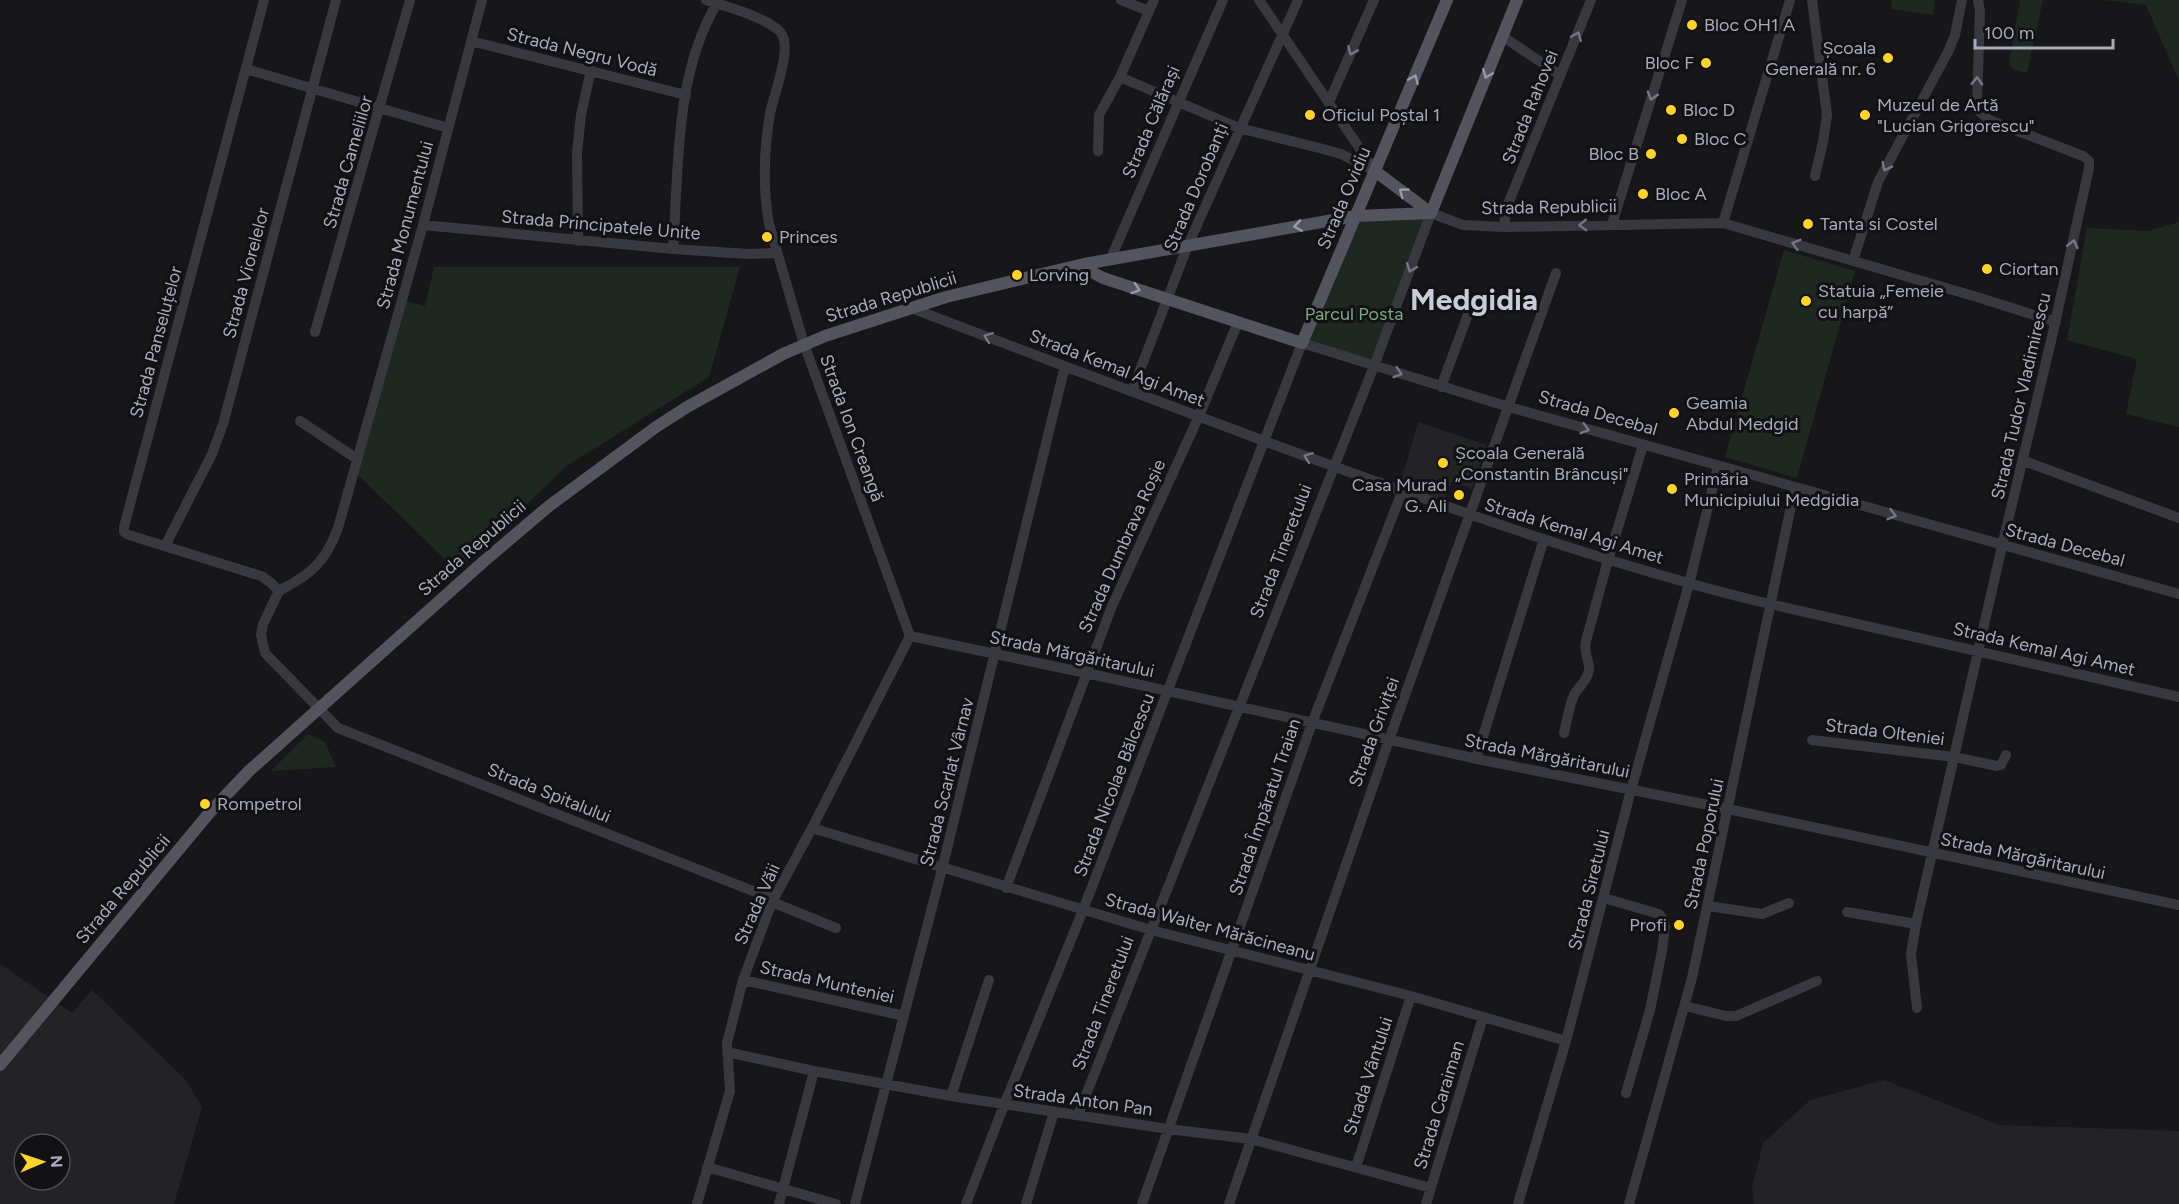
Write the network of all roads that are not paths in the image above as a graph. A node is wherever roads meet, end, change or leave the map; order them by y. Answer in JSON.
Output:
{"nodes":[{"id":1,"x":264,"y":0,"type":"edge"},
{"id":2,"x":336,"y":0,"type":"edge"},
{"id":3,"x":410,"y":0,"type":"edge"},
{"id":4,"x":482,"y":0,"type":"edge"},
{"id":5,"x":1121,"y":0,"type":"edge"},
{"id":6,"x":1154,"y":0,"type":"edge"},
{"id":7,"x":1223,"y":0,"type":"edge"},
{"id":8,"x":1259,"y":0,"type":"edge"},
{"id":9,"x":1298,"y":0,"type":"edge"},
{"id":10,"x":1374,"y":0,"type":"edge"},
{"id":11,"x":1447,"y":0,"type":"edge"},
{"id":12,"x":1517,"y":0,"type":"edge"},
{"id":13,"x":1591,"y":0,"type":"edge"},
{"id":14,"x":1682,"y":0,"type":"edge"},
{"id":15,"x":1790,"y":0,"type":"edge"},
{"id":16,"x":1812,"y":0,"type":"edge"},
{"id":17,"x":1962,"y":0,"type":"edge"},
{"id":18,"x":1978,"y":0,"type":"edge"},
{"id":19,"x":711,"y":2,"type":"edge"},
{"id":20,"x":736,"y":4,"type":"edge"},
{"id":21,"x":1149,"y":11,"type":"junction"},
{"id":22,"x":1282,"y":32,"type":"junction"},
{"id":23,"x":1502,"y":36,"type":"junction"},
{"id":24,"x":471,"y":41,"type":"junction"},
{"id":25,"x":246,"y":69,"type":"junction"},
{"id":26,"x":591,"y":70,"type":"junction"},
{"id":27,"x":1560,"y":75,"type":"junction"},
{"id":28,"x":1119,"y":77,"type":"junction"},
{"id":29,"x":312,"y":88,"type":"junction"},
{"id":30,"x":686,"y":95,"type":"junction"},
{"id":31,"x":1178,"y":100,"type":"junction"},
{"id":32,"x":1329,"y":102,"type":"junction"},
{"id":33,"x":380,"y":108,"type":"junction"},
{"id":34,"x":448,"y":128,"type":"junction"},
{"id":35,"x":1239,"y":128,"type":"junction"},
{"id":36,"x":1361,"y":150,"type":"junction"},
{"id":37,"x":1098,"y":151,"type":"dead end"},
{"id":38,"x":1383,"y":151,"type":"junction"},
{"id":39,"x":1375,"y":171,"type":"junction"},
{"id":40,"x":1815,"y":176,"type":"dead end"},
{"id":41,"x":1431,"y":213,"type":"junction"},
{"id":42,"x":1356,"y":216,"type":"junction"},
{"id":43,"x":1723,"y":223,"type":"junction"},
{"id":44,"x":1612,"y":224,"type":"junction"},
{"id":45,"x":423,"y":225,"type":"junction"},
{"id":46,"x":1504,"y":227,"type":"junction"},
{"id":47,"x":578,"y":241,"type":"junction"},
{"id":48,"x":1188,"y":244,"type":"junction"},
{"id":49,"x":673,"y":249,"type":"junction"},
{"id":50,"x":777,"y":253,"type":"junction"},
{"id":51,"x":1111,"y":258,"type":"junction"},
{"id":52,"x":1853,"y":261,"type":"junction"},
{"id":53,"x":1084,"y":264,"type":"junction"},
{"id":54,"x":1556,"y":273,"type":"dead end"},
{"id":55,"x":1168,"y":299,"type":"junction"},
{"id":56,"x":911,"y":308,"type":"junction"},
{"id":57,"x":1470,"y":309,"type":"dead end"},
{"id":58,"x":1238,"y":322,"type":"junction"},
{"id":59,"x":2056,"y":322,"type":"junction"},
{"id":60,"x":315,"y":332,"type":"dead end"},
{"id":61,"x":1302,"y":343,"type":"junction"},
{"id":62,"x":804,"y":344,"type":"junction"},
{"id":63,"x":1065,"y":366,"type":"junction"},
{"id":64,"x":1374,"y":366,"type":"junction"},
{"id":65,"x":1441,"y":387,"type":"junction"},
{"id":66,"x":1132,"y":391,"type":"junction"},
{"id":67,"x":1509,"y":407,"type":"junction"},
{"id":68,"x":1198,"y":416,"type":"junction"},
{"id":69,"x":300,"y":421,"type":"dead end"},
{"id":70,"x":1265,"y":441,"type":"junction"},
{"id":71,"x":1643,"y":445,"type":"junction"},
{"id":72,"x":357,"y":459,"type":"junction"},
{"id":73,"x":2024,"y":461,"type":"junction"},
{"id":74,"x":1718,"y":466,"type":"junction"},
{"id":75,"x":1333,"y":467,"type":"junction"},
{"id":76,"x":1796,"y":487,"type":"junction"},
{"id":77,"x":1402,"y":492,"type":"junction"},
{"id":78,"x":1470,"y":516,"type":"junction"},
{"id":79,"x":2179,"y":518,"type":"edge"},
{"id":80,"x":1544,"y":539,"type":"junction"},
{"id":81,"x":165,"y":546,"type":"junction"},
{"id":82,"x":2002,"y":546,"type":"junction"},
{"id":83,"x":1608,"y":560,"type":"junction"},
{"id":84,"x":1689,"y":584,"type":"junction"},
{"id":85,"x":279,"y":591,"type":"junction"},
{"id":86,"x":2179,"y":594,"type":"edge"},
{"id":87,"x":1769,"y":604,"type":"junction"},
{"id":88,"x":910,"y":636,"type":"junction"},
{"id":89,"x":1979,"y":651,"type":"junction"},
{"id":90,"x":996,"y":654,"type":"junction"},
{"id":91,"x":1086,"y":673,"type":"junction"},
{"id":92,"x":1168,"y":691,"type":"junction"},
{"id":93,"x":2179,"y":697,"type":"edge"},
{"id":94,"x":1239,"y":707,"type":"junction"},
{"id":95,"x":318,"y":708,"type":"junction"},
{"id":96,"x":1312,"y":723,"type":"junction"},
{"id":97,"x":1564,"y":733,"type":"dead end"},
{"id":98,"x":1389,"y":740,"type":"junction"},
{"id":99,"x":1812,"y":740,"type":"dead end"},
{"id":100,"x":2006,"y":755,"type":"dead end"},
{"id":101,"x":1954,"y":758,"type":"junction"},
{"id":102,"x":1476,"y":759,"type":"junction"},
{"id":103,"x":1631,"y":789,"type":"junction"},
{"id":104,"x":1728,"y":809,"type":"junction"},
{"id":105,"x":812,"y":828,"type":"junction"},
{"id":106,"x":1931,"y":853,"type":"junction"},
{"id":107,"x":942,"y":869,"type":"junction"},
{"id":108,"x":1006,"y":888,"type":"junction"},
{"id":109,"x":1604,"y":898,"type":"junction"},
{"id":110,"x":772,"y":901,"type":"junction"},
{"id":111,"x":1789,"y":903,"type":"dead end"},
{"id":112,"x":2179,"y":905,"type":"edge"},
{"id":113,"x":1708,"y":906,"type":"junction"},
{"id":114,"x":1083,"y":910,"type":"junction"},
{"id":115,"x":1847,"y":912,"type":"dead end"},
{"id":116,"x":1916,"y":924,"type":"junction"},
{"id":117,"x":836,"y":928,"type":"dead end"},
{"id":118,"x":1151,"y":930,"type":"junction"},
{"id":119,"x":1232,"y":951,"type":"junction"},
{"id":120,"x":1308,"y":969,"type":"junction"},
{"id":121,"x":742,"y":980,"type":"junction"},
{"id":122,"x":989,"y":980,"type":"dead end"},
{"id":123,"x":1817,"y":981,"type":"dead end"},
{"id":124,"x":1411,"y":996,"type":"junction"},
{"id":125,"x":1686,"y":1006,"type":"junction"},
{"id":126,"x":1917,"y":1008,"type":"dead end"},
{"id":127,"x":904,"y":1016,"type":"junction"},
{"id":128,"x":1483,"y":1017,"type":"junction"},
{"id":129,"x":1566,"y":1041,"type":"junction"},
{"id":130,"x":727,"y":1052,"type":"junction"},
{"id":131,"x":0,"y":1065,"type":"edge"},
{"id":132,"x":814,"y":1071,"type":"junction"},
{"id":133,"x":886,"y":1085,"type":"junction"},
{"id":134,"x":1626,"y":1093,"type":"dead end"},
{"id":135,"x":951,"y":1096,"type":"junction"},
{"id":136,"x":1004,"y":1105,"type":"junction"},
{"id":137,"x":1054,"y":1112,"type":"junction"},
{"id":138,"x":1078,"y":1115,"type":"junction"},
{"id":139,"x":1168,"y":1129,"type":"junction"},
{"id":140,"x":1251,"y":1138,"type":"junction"},
{"id":141,"x":707,"y":1167,"type":"junction"},
{"id":142,"x":1356,"y":1167,"type":"junction"},
{"id":143,"x":1431,"y":1188,"type":"junction"},
{"id":144,"x":783,"y":1189,"type":"junction"},
{"id":145,"x":697,"y":1204,"type":"edge"},
{"id":146,"x":779,"y":1204,"type":"edge"},
{"id":147,"x":836,"y":1204,"type":"edge"},
{"id":148,"x":855,"y":1204,"type":"edge"},
{"id":149,"x":966,"y":1204,"type":"edge"},
{"id":150,"x":1026,"y":1204,"type":"edge"},
{"id":151,"x":1142,"y":1204,"type":"edge"},
{"id":152,"x":1229,"y":1204,"type":"edge"},
{"id":153,"x":1426,"y":1204,"type":"edge"},
{"id":154,"x":1518,"y":1204,"type":"edge"},
{"id":155,"x":1629,"y":1204,"type":"edge"}],
"edges":[{"from":1,"to":25,"type":"street","name":"Strada Panseluțelor"},
{"from":2,"to":29,"type":"street","name":"Strada Viorelelor"},
{"from":3,"to":33,"type":"street","name":"Strada Cameliilor"},
{"from":4,"to":24,"type":"street","name":"Strada Monumentului"},
{"from":5,"to":21,"type":"street"},
{"from":6,"to":21,"type":"street"},
{"from":7,"to":31,"type":"street","name":"Strada Călărași"},
{"from":8,"to":22,"type":"street"},
{"from":9,"to":22,"type":"street","name":"Strada Dorobanți"},
{"from":10,"to":32,"type":"street","one_way":true},
{"from":38,"to":11,"type":"main road","name":"Strada Ovidiu","one_way":true},
{"from":12,"to":23,"type":"main road","name":"Strada Tineretului"},
{"from":27,"to":13,"type":"street","name":"Strada Rahovei","one_way":true},
{"from":14,"to":44,"type":"street","one_way":true},
{"from":15,"to":43,"type":"street"},
{"from":16,"to":40,"type":"street"},
{"from":17,"to":52,"type":"street","one_way":true},
{"from":59,"to":18,"type":"street","name":"Strada Tudor Vladimirescu","one_way":true},
{"from":19,"to":20,"type":"street"},
{"from":19,"to":30,"type":"street"},
{"from":20,"to":50,"type":"street","name":"Strada Ion Creangă"},
{"from":21,"to":28,"type":"street"},
{"from":22,"to":32,"type":"street"},
{"from":22,"to":35,"type":"street","name":"Strada Dorobanți"},
{"from":23,"to":27,"type":"street"},
{"from":23,"to":41,"type":"main road","name":"Strada Tineretului","one_way":true},
{"from":24,"to":26,"type":"street","name":"Strada Negru Vodă"},
{"from":24,"to":34,"type":"street","name":"Strada Monumentului"},
{"from":25,"to":29,"type":"street"},
{"from":25,"to":81,"type":"street","name":"Strada Panseluțelor"},
{"from":26,"to":30,"type":"street","name":"Strada Negru Vodă"},
{"from":26,"to":47,"type":"street"},
{"from":27,"to":46,"type":"street","name":"Strada Rahovei"},
{"from":28,"to":31,"type":"street"},
{"from":28,"to":37,"type":"street"},
{"from":29,"to":33,"type":"street"},
{"from":29,"to":81,"type":"street","name":"Strada Viorelelor"},
{"from":30,"to":49,"type":"street"},
{"from":31,"to":35,"type":"street"},
{"from":31,"to":51,"type":"street","name":"Strada Călărași"},
{"from":32,"to":36,"type":"street"},
{"from":33,"to":34,"type":"street"},
{"from":33,"to":60,"type":"street","name":"Strada Cameliilor"},
{"from":34,"to":45,"type":"street","name":"Strada Monumentului"},
{"from":35,"to":39,"type":"street"},
{"from":35,"to":48,"type":"street","name":"Strada Dorobanți"},
{"from":36,"to":38,"type":"street"},
{"from":36,"to":39,"type":"street"},
{"from":38,"to":39,"type":"main road","name":"Strada Ovidiu"},
{"from":41,"to":39,"type":"main road","one_way":true},
{"from":39,"to":42,"type":"main road","name":"Strada Ovidiu"},
{"from":41,"to":42,"type":"main road","name":"Strada Republicii"},
{"from":41,"to":46,"type":"street","name":"Strada Republicii"},
{"from":41,"to":64,"type":"street","name":"Strada Tineretului","one_way":true},
{"from":42,"to":48,"type":"main road","name":"Strada Republicii","one_way":true},
{"from":42,"to":61,"type":"main road","name":"Strada Ovidiu"},
{"from":43,"to":44,"type":"street","name":"Strada Republicii"},
{"from":52,"to":43,"type":"street","name":"Strada Republicii","one_way":true},
{"from":44,"to":46,"type":"street","name":"Strada Republicii","one_way":true},
{"from":45,"to":47,"type":"street","name":"Strada Principatele Unite"},
{"from":45,"to":72,"type":"street","name":"Strada Monumentului"},
{"from":47,"to":49,"type":"street","name":"Strada Principatele Unite"},
{"from":48,"to":51,"type":"main road","name":"Strada Republicii"},
{"from":48,"to":55,"type":"street","name":"Strada Dorobanți"},
{"from":49,"to":50,"type":"street","name":"Strada Principatele Unite"},
{"from":50,"to":62,"type":"street","name":"Strada Ion Creangă"},
{"from":51,"to":53,"type":"main road","name":"Strada Republicii"},
{"from":52,"to":59,"type":"street","name":"Strada Republicii"},
{"from":53,"to":55,"type":"main road","name":"Strada Decebal","one_way":true},
{"from":53,"to":56,"type":"main road","name":"Strada Republicii"},
{"from":54,"to":67,"type":"street","name":"Strada Griviței"},
{"from":55,"to":58,"type":"main road","name":"Strada Decebal"},
{"from":55,"to":66,"type":"street","name":"Strada Dorobanți"},
{"from":56,"to":62,"type":"main road","name":"Strada Republicii"},
{"from":63,"to":56,"type":"street","name":"Strada Kemal Agi Amet","one_way":true},
{"from":57,"to":65,"type":"street"},
{"from":58,"to":61,"type":"main road","name":"Strada Decebal"},
{"from":58,"to":68,"type":"street","name":"Strada Dumbrava Roșie"},
{"from":59,"to":73,"type":"street","name":"Strada Tudor Vladimirescu"},
{"from":61,"to":64,"type":"street","name":"Strada Decebal"},
{"from":61,"to":70,"type":"street","name":"Strada Nicolae Bălcescu"},
{"from":62,"to":88,"type":"street","name":"Strada Ion Creangă"},
{"from":62,"to":95,"type":"main road","name":"Strada Republicii"},
{"from":63,"to":66,"type":"street","name":"Strada Kemal Agi Amet"},
{"from":63,"to":90,"type":"street","name":"Strada Scarlat Vârnav"},
{"from":64,"to":65,"type":"street","name":"Strada Decebal","one_way":true},
{"from":64,"to":75,"type":"street","name":"Strada Tineretului"},
{"from":65,"to":67,"type":"street","name":"Strada Decebal"},
{"from":66,"to":68,"type":"street","name":"Strada Kemal Agi Amet"},
{"from":67,"to":71,"type":"street","name":"Strada Decebal","one_way":true},
{"from":67,"to":78,"type":"street","name":"Strada Griviței"},
{"from":68,"to":70,"type":"street","name":"Strada Kemal Agi Amet"},
{"from":68,"to":91,"type":"street","name":"Strada Dumbrava Roșie"},
{"from":69,"to":72,"type":"street"},
{"from":75,"to":70,"type":"street","name":"Strada Kemal Agi Amet","one_way":true},
{"from":70,"to":92,"type":"street","name":"Strada Nicolae Bălcescu"},
{"from":71,"to":74,"type":"street","name":"Strada Decebal"},
{"from":71,"to":83,"type":"street"},
{"from":72,"to":85,"type":"street","name":"Strada Monumentului"},
{"from":73,"to":79,"type":"street"},
{"from":73,"to":82,"type":"street","name":"Strada Tudor Vladimirescu"},
{"from":74,"to":76,"type":"street","name":"Strada Decebal"},
{"from":74,"to":84,"type":"street","name":"Strada Siretului"},
{"from":75,"to":77,"type":"street","name":"Strada Kemal Agi Amet"},
{"from":75,"to":94,"type":"street","name":"Strada Tineretului"},
{"from":76,"to":82,"type":"street","name":"Strada Decebal","one_way":true},
{"from":76,"to":87,"type":"street","name":"Strada Poporului"},
{"from":77,"to":78,"type":"street","name":"Strada Kemal Agi Amet"},
{"from":77,"to":96,"type":"street","name":"Strada Împăratul Traian"},
{"from":78,"to":80,"type":"street","name":"Strada Kemal Agi Amet"},
{"from":78,"to":98,"type":"street","name":"Strada Griviței"},
{"from":80,"to":83,"type":"street","name":"Strada Kemal Agi Amet"},
{"from":80,"to":102,"type":"street"},
{"from":81,"to":85,"type":"street","name":"Strada Panseluțelor"},
{"from":82,"to":86,"type":"street","name":"Strada Decebal"},
{"from":82,"to":89,"type":"street","name":"Strada Tudor Vladimirescu"},
{"from":83,"to":84,"type":"street","name":"Strada Kemal Agi Amet"},
{"from":83,"to":97,"type":"street"},
{"from":84,"to":87,"type":"street","name":"Strada Kemal Agi Amet"},
{"from":84,"to":103,"type":"street","name":"Strada Siretului"},
{"from":85,"to":95,"type":"street","name":"Strada Spitalului"},
{"from":87,"to":89,"type":"street","name":"Strada Kemal Agi Amet"},
{"from":87,"to":104,"type":"street","name":"Strada Poporului"},
{"from":88,"to":90,"type":"street","name":"Strada Mărgăritarului"},
{"from":88,"to":105,"type":"street","name":"Strada Văii"},
{"from":89,"to":93,"type":"street","name":"Strada Kemal Agi Amet"},
{"from":89,"to":101,"type":"street","name":"Strada Tudor Vladimirescu"},
{"from":90,"to":91,"type":"street","name":"Strada Mărgăritarului"},
{"from":90,"to":107,"type":"street","name":"Strada Scarlat Vârnav"},
{"from":91,"to":92,"type":"street","name":"Strada Mărgăritarului"},
{"from":91,"to":108,"type":"street","name":"Strada Dumbrava Roșie"},
{"from":92,"to":94,"type":"street","name":"Strada Mărgăritarului"},
{"from":92,"to":114,"type":"street","name":"Strada Nicolae Bălcescu"},
{"from":94,"to":96,"type":"street","name":"Strada Mărgăritarului"},
{"from":94,"to":118,"type":"street","name":"Strada Tineretului"},
{"from":95,"to":110,"type":"street","name":"Strada Spitalului"},
{"from":95,"to":131,"type":"main road","name":"Strada Republicii"},
{"from":96,"to":98,"type":"street","name":"Strada Mărgăritarului"},
{"from":96,"to":119,"type":"street","name":"Strada Împăratul Traian"},
{"from":98,"to":102,"type":"street","name":"Strada Mărgăritarului"},
{"from":98,"to":120,"type":"street","name":"Strada Griviței"},
{"from":99,"to":101,"type":"street","name":"Strada Olteniei"},
{"from":100,"to":101,"type":"street","name":"Strada Olteniei"},
{"from":101,"to":106,"type":"street","name":"Strada Tudor Vladimirescu"},
{"from":102,"to":103,"type":"street","name":"Strada Mărgăritarului"},
{"from":103,"to":104,"type":"street","name":"Strada Mărgăritarului"},
{"from":103,"to":109,"type":"street","name":"Strada Siretului"},
{"from":104,"to":106,"type":"street","name":"Strada Mărgăritarului"},
{"from":104,"to":113,"type":"street","name":"Strada Poporului"},
{"from":105,"to":107,"type":"street","name":"Strada Walter Mărăcineanu"},
{"from":105,"to":110,"type":"street","name":"Strada Văii"},
{"from":106,"to":112,"type":"street","name":"Strada Mărgăritarului"},
{"from":106,"to":116,"type":"street","name":"Strada Tudor Vladimirescu"},
{"from":107,"to":108,"type":"street","name":"Strada Walter Mărăcineanu"},
{"from":107,"to":127,"type":"street","name":"Strada Scarlat Vârnav"},
{"from":108,"to":114,"type":"street","name":"Strada Walter Mărăcineanu"},
{"from":109,"to":129,"type":"street","name":"Strada Siretului"},
{"from":109,"to":134,"type":"street"},
{"from":110,"to":117,"type":"street"},
{"from":110,"to":121,"type":"street","name":"Strada Văii"},
{"from":111,"to":113,"type":"street"},
{"from":113,"to":125,"type":"street","name":"Strada Poporului"},
{"from":114,"to":118,"type":"street","name":"Strada Walter Mărăcineanu"},
{"from":114,"to":136,"type":"street","name":"Strada Nicolae Bălcescu"},
{"from":115,"to":116,"type":"street"},
{"from":116,"to":126,"type":"street","name":"Strada Tudor Vladimirescu"},
{"from":118,"to":119,"type":"street","name":"Strada Walter Mărăcineanu"},
{"from":118,"to":138,"type":"street","name":"Strada Tineretului"},
{"from":119,"to":120,"type":"street","name":"Strada Walter Mărăcineanu"},
{"from":119,"to":139,"type":"street","name":"Strada Împăratul Traian"},
{"from":120,"to":124,"type":"street","name":"Strada Walter Mărăcineanu"},
{"from":120,"to":140,"type":"street","name":"Strada Griviței"},
{"from":121,"to":127,"type":"street","name":"Strada Munteniei"},
{"from":121,"to":130,"type":"street","name":"Strada Văii"},
{"from":122,"to":135,"type":"street"},
{"from":123,"to":125,"type":"street"},
{"from":124,"to":128,"type":"street","name":"Strada Walter Mărăcineanu"},
{"from":124,"to":142,"type":"street","name":"Strada Vântului"},
{"from":125,"to":155,"type":"street","name":"Strada Poporului"},
{"from":127,"to":133,"type":"street","name":"Strada Scarlat Vârnav"},
{"from":128,"to":129,"type":"street","name":"Strada Walter Mărăcineanu"},
{"from":128,"to":143,"type":"street","name":"Strada Caraiman"},
{"from":129,"to":154,"type":"street","name":"Strada Siretului"},
{"from":130,"to":132,"type":"street","name":"Strada Anton Pan"},
{"from":130,"to":141,"type":"street","name":"Strada Văii"},
{"from":132,"to":133,"type":"street","name":"Strada Anton Pan"},
{"from":132,"to":144,"type":"street"},
{"from":133,"to":135,"type":"street","name":"Strada Anton Pan"},
{"from":133,"to":148,"type":"street","name":"Strada Scarlat Vârnav"},
{"from":135,"to":136,"type":"street","name":"Strada Anton Pan"},
{"from":136,"to":137,"type":"street","name":"Strada Anton Pan"},
{"from":136,"to":149,"type":"street","name":"Strada Nicolae Bălcescu"},
{"from":137,"to":138,"type":"street","name":"Strada Anton Pan"},
{"from":137,"to":150,"type":"street"},
{"from":138,"to":139,"type":"street","name":"Strada Anton Pan"},
{"from":139,"to":140,"type":"street","name":"Strada Anton Pan"},
{"from":139,"to":151,"type":"street","name":"Strada Împăratul Traian"},
{"from":140,"to":142,"type":"street","name":"Strada Anton Pan"},
{"from":140,"to":152,"type":"street","name":"Strada Griviței"},
{"from":141,"to":144,"type":"street"},
{"from":141,"to":145,"type":"street","name":"Strada Văii"},
{"from":142,"to":143,"type":"street","name":"Strada Anton Pan"},
{"from":143,"to":153,"type":"street","name":"Strada Caraiman"},
{"from":144,"to":146,"type":"street"},
{"from":144,"to":147,"type":"street"}]}
